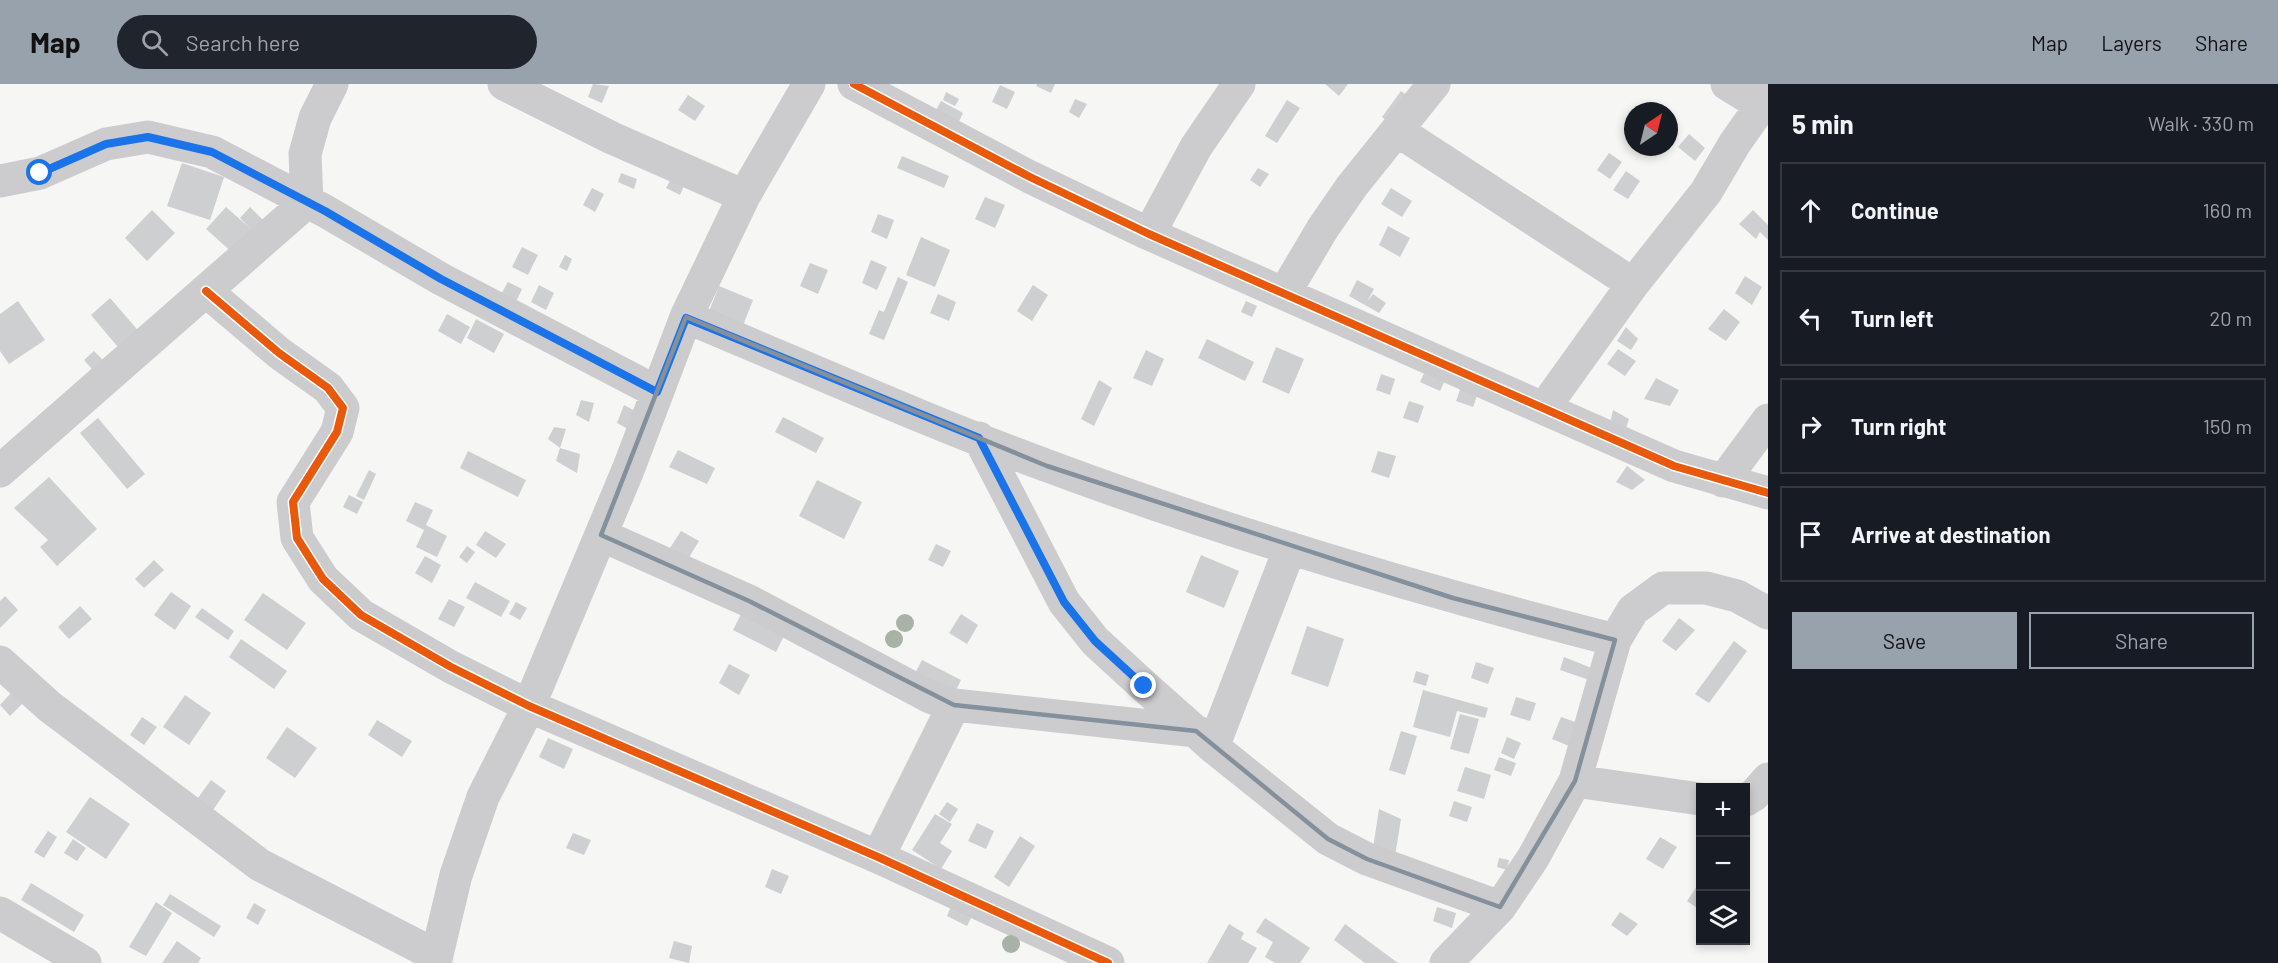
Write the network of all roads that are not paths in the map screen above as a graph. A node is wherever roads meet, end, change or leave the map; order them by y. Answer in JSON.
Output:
{"nodes":[{"id":1,"x":332,"y":84,"type":"edge"},
{"id":2,"x":504,"y":84,"type":"edge"},
{"id":3,"x":809,"y":84,"type":"edge"},
{"id":4,"x":854,"y":84,"type":"edge"},
{"id":5,"x":1239,"y":84,"type":"edge"},
{"id":6,"x":1434,"y":84,"type":"edge"},
{"id":7,"x":1726,"y":84,"type":"edge"},
{"id":8,"x":1765,"y":101,"type":"edge"},
{"id":9,"x":1398,"y":131,"type":"junction"},
{"id":10,"x":0,"y":181,"type":"edge"},
{"id":11,"x":744,"y":196,"type":"junction"},
{"id":12,"x":307,"y":202,"type":"junction"},
{"id":13,"x":1149,"y":234,"type":"junction"},
{"id":14,"x":1633,"y":284,"type":"junction"},
{"id":15,"x":206,"y":291,"type":"junction"},
{"id":16,"x":1285,"y":292,"type":"junction"},
{"id":17,"x":686,"y":318,"type":"junction"},
{"id":18,"x":657,"y":392,"type":"junction"},
{"id":19,"x":1544,"y":408,"type":"junction"},
{"id":20,"x":1768,"y":420,"type":"edge"},
{"id":21,"x":979,"y":438,"type":"junction"},
{"id":22,"x":0,"y":471,"type":"edge"},
{"id":23,"x":1724,"y":481,"type":"junction"},
{"id":24,"x":1768,"y":493,"type":"edge"},
{"id":25,"x":601,"y":535,"type":"junction"},
{"id":26,"x":1290,"y":548,"type":"junction"},
{"id":27,"x":1768,"y":613,"type":"edge"},
{"id":28,"x":1615,"y":640,"type":"junction"},
{"id":29,"x":0,"y":662,"type":"edge"},
{"id":30,"x":529,"y":705,"type":"junction"},
{"id":31,"x":954,"y":705,"type":"junction"},
{"id":32,"x":1204,"y":739,"type":"junction"},
{"id":33,"x":1768,"y":779,"type":"edge"},
{"id":34,"x":1575,"y":781,"type":"junction"},
{"id":35,"x":1696,"y":798,"type":"edge"},
{"id":36,"x":1750,"y":798,"type":"edge"},
{"id":37,"x":878,"y":857,"type":"junction"},
{"id":38,"x":1500,"y":907,"type":"junction"},
{"id":39,"x":4,"y":921,"type":"edge"},
{"id":40,"x":436,"y":960,"type":"edge"},
{"id":41,"x":85,"y":963,"type":"edge"},
{"id":42,"x":1108,"y":963,"type":"edge"},
{"id":43,"x":1446,"y":963,"type":"edge"}],
"edges":[{"from":1,"to":12,"type":"street"},
{"from":2,"to":11,"type":"street"},
{"from":3,"to":11,"type":"street"},
{"from":4,"to":13,"type":"street"},
{"from":5,"to":13,"type":"street"},
{"from":6,"to":9,"type":"street"},
{"from":7,"to":8,"type":"street"},
{"from":8,"to":14,"type":"street"},
{"from":9,"to":14,"type":"street"},
{"from":9,"to":16,"type":"street"},
{"from":10,"to":12,"type":"street"},
{"from":11,"to":17,"type":"street"},
{"from":12,"to":15,"type":"street"},
{"from":12,"to":18,"type":"street"},
{"from":13,"to":16,"type":"street"},
{"from":14,"to":19,"type":"street"},
{"from":15,"to":22,"type":"street"},
{"from":15,"to":30,"type":"street"},
{"from":16,"to":19,"type":"street"},
{"from":17,"to":18,"type":"street"},
{"from":17,"to":21,"type":"street"},
{"from":18,"to":25,"type":"street"},
{"from":19,"to":23,"type":"street"},
{"from":20,"to":23,"type":"street"},
{"from":21,"to":26,"type":"street"},
{"from":21,"to":32,"type":"street"},
{"from":23,"to":24,"type":"street"},
{"from":25,"to":30,"type":"street"},
{"from":25,"to":31,"type":"street"},
{"from":26,"to":28,"type":"street"},
{"from":26,"to":32,"type":"street"},
{"from":27,"to":28,"type":"street"},
{"from":28,"to":34,"type":"street"},
{"from":29,"to":40,"type":"street"},
{"from":30,"to":37,"type":"street"},
{"from":30,"to":40,"type":"street"},
{"from":31,"to":32,"type":"street"},
{"from":31,"to":37,"type":"street"},
{"from":32,"to":38,"type":"street"},
{"from":33,"to":36,"type":"street"},
{"from":34,"to":35,"type":"street"},
{"from":34,"to":38,"type":"street"},
{"from":37,"to":42,"type":"street"},
{"from":38,"to":43,"type":"street"},
{"from":39,"to":41,"type":"street"}]}
